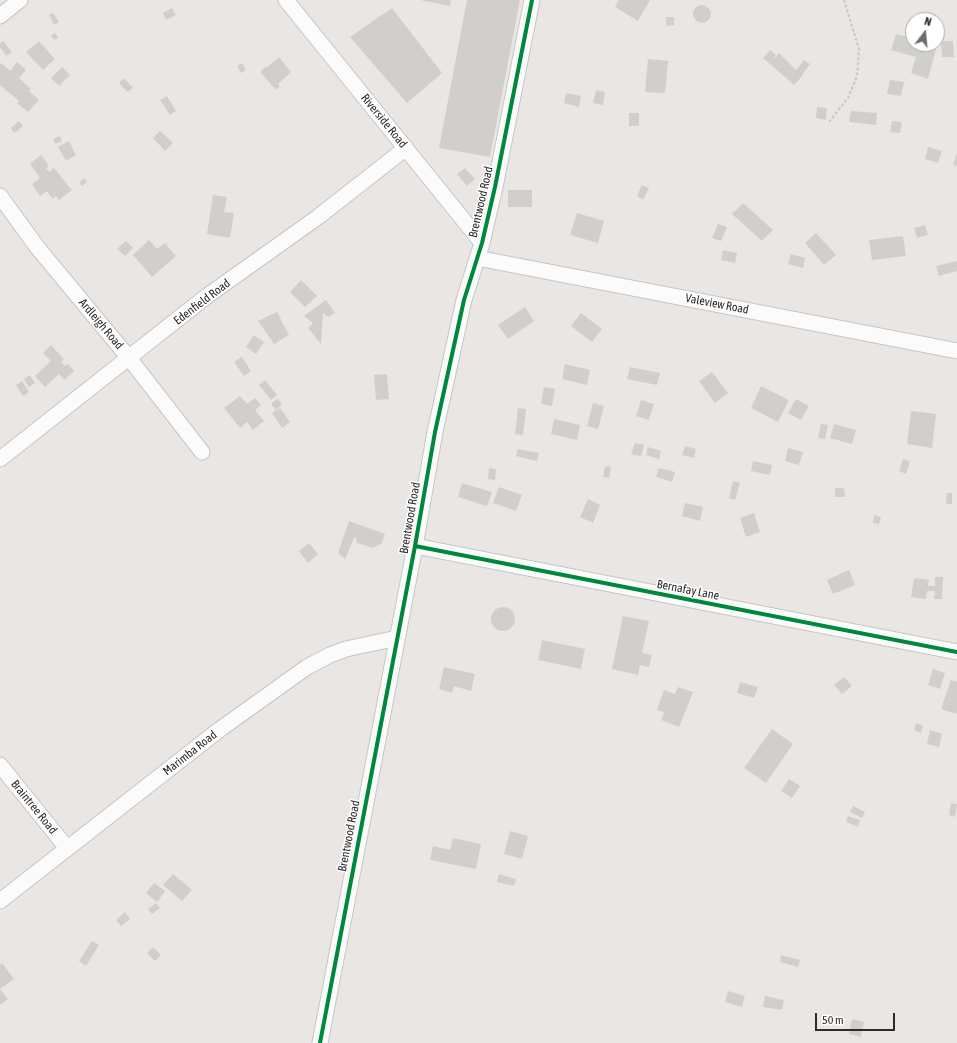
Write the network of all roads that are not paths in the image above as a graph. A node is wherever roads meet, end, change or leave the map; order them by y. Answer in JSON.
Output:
{"nodes":[{"id":1,"x":20,"y":0,"type":"edge"},
{"id":2,"x":286,"y":0,"type":"edge"},
{"id":3,"x":532,"y":0,"type":"edge"},
{"id":4,"x":0,"y":16,"type":"edge"},
{"id":5,"x":406,"y":148,"type":"junction"},
{"id":6,"x":0,"y":196,"type":"edge"},
{"id":7,"x":482,"y":243,"type":"junction"},
{"id":8,"x":477,"y":258,"type":"junction"},
{"id":9,"x":957,"y":351,"type":"edge"},
{"id":10,"x":129,"y":358,"type":"junction"},
{"id":11,"x":202,"y":452,"type":"dead end"},
{"id":12,"x":0,"y":459,"type":"edge"},
{"id":13,"x":415,"y":546,"type":"junction"},
{"id":14,"x":398,"y":638,"type":"junction"},
{"id":15,"x":957,"y":652,"type":"edge"},
{"id":16,"x":0,"y":765,"type":"edge"},
{"id":17,"x":67,"y":848,"type":"junction"},
{"id":18,"x":0,"y":901,"type":"edge"},
{"id":19,"x":320,"y":1043,"type":"edge"}],
"edges":[{"from":1,"to":4,"type":"street"},
{"from":2,"to":5,"type":"street","name":"Riverside Road"},
{"from":3,"to":7,"type":"street","name":"Brentwood Road"},
{"from":5,"to":7,"type":"street","name":"Riverside Road"},
{"from":5,"to":10,"type":"street","name":"Edenfield Road"},
{"from":6,"to":10,"type":"street","name":"Ardleigh Road"},
{"from":7,"to":8,"type":"street","name":"Brentwood Road"},
{"from":8,"to":9,"type":"street","name":"Valeview Road"},
{"from":8,"to":13,"type":"street","name":"Brentwood Road"},
{"from":10,"to":11,"type":"street","name":"Ardleigh Road"},
{"from":10,"to":12,"type":"street","name":"Edenfield Road"},
{"from":13,"to":14,"type":"street","name":"Brentwood Road"},
{"from":13,"to":15,"type":"street","name":"Bernafay Lane"},
{"from":14,"to":17,"type":"street","name":"Marimba Road"},
{"from":14,"to":19,"type":"street","name":"Brentwood Road"},
{"from":16,"to":17,"type":"street","name":"Braintree Road"},
{"from":17,"to":18,"type":"street","name":"Marimba Road"}]}
